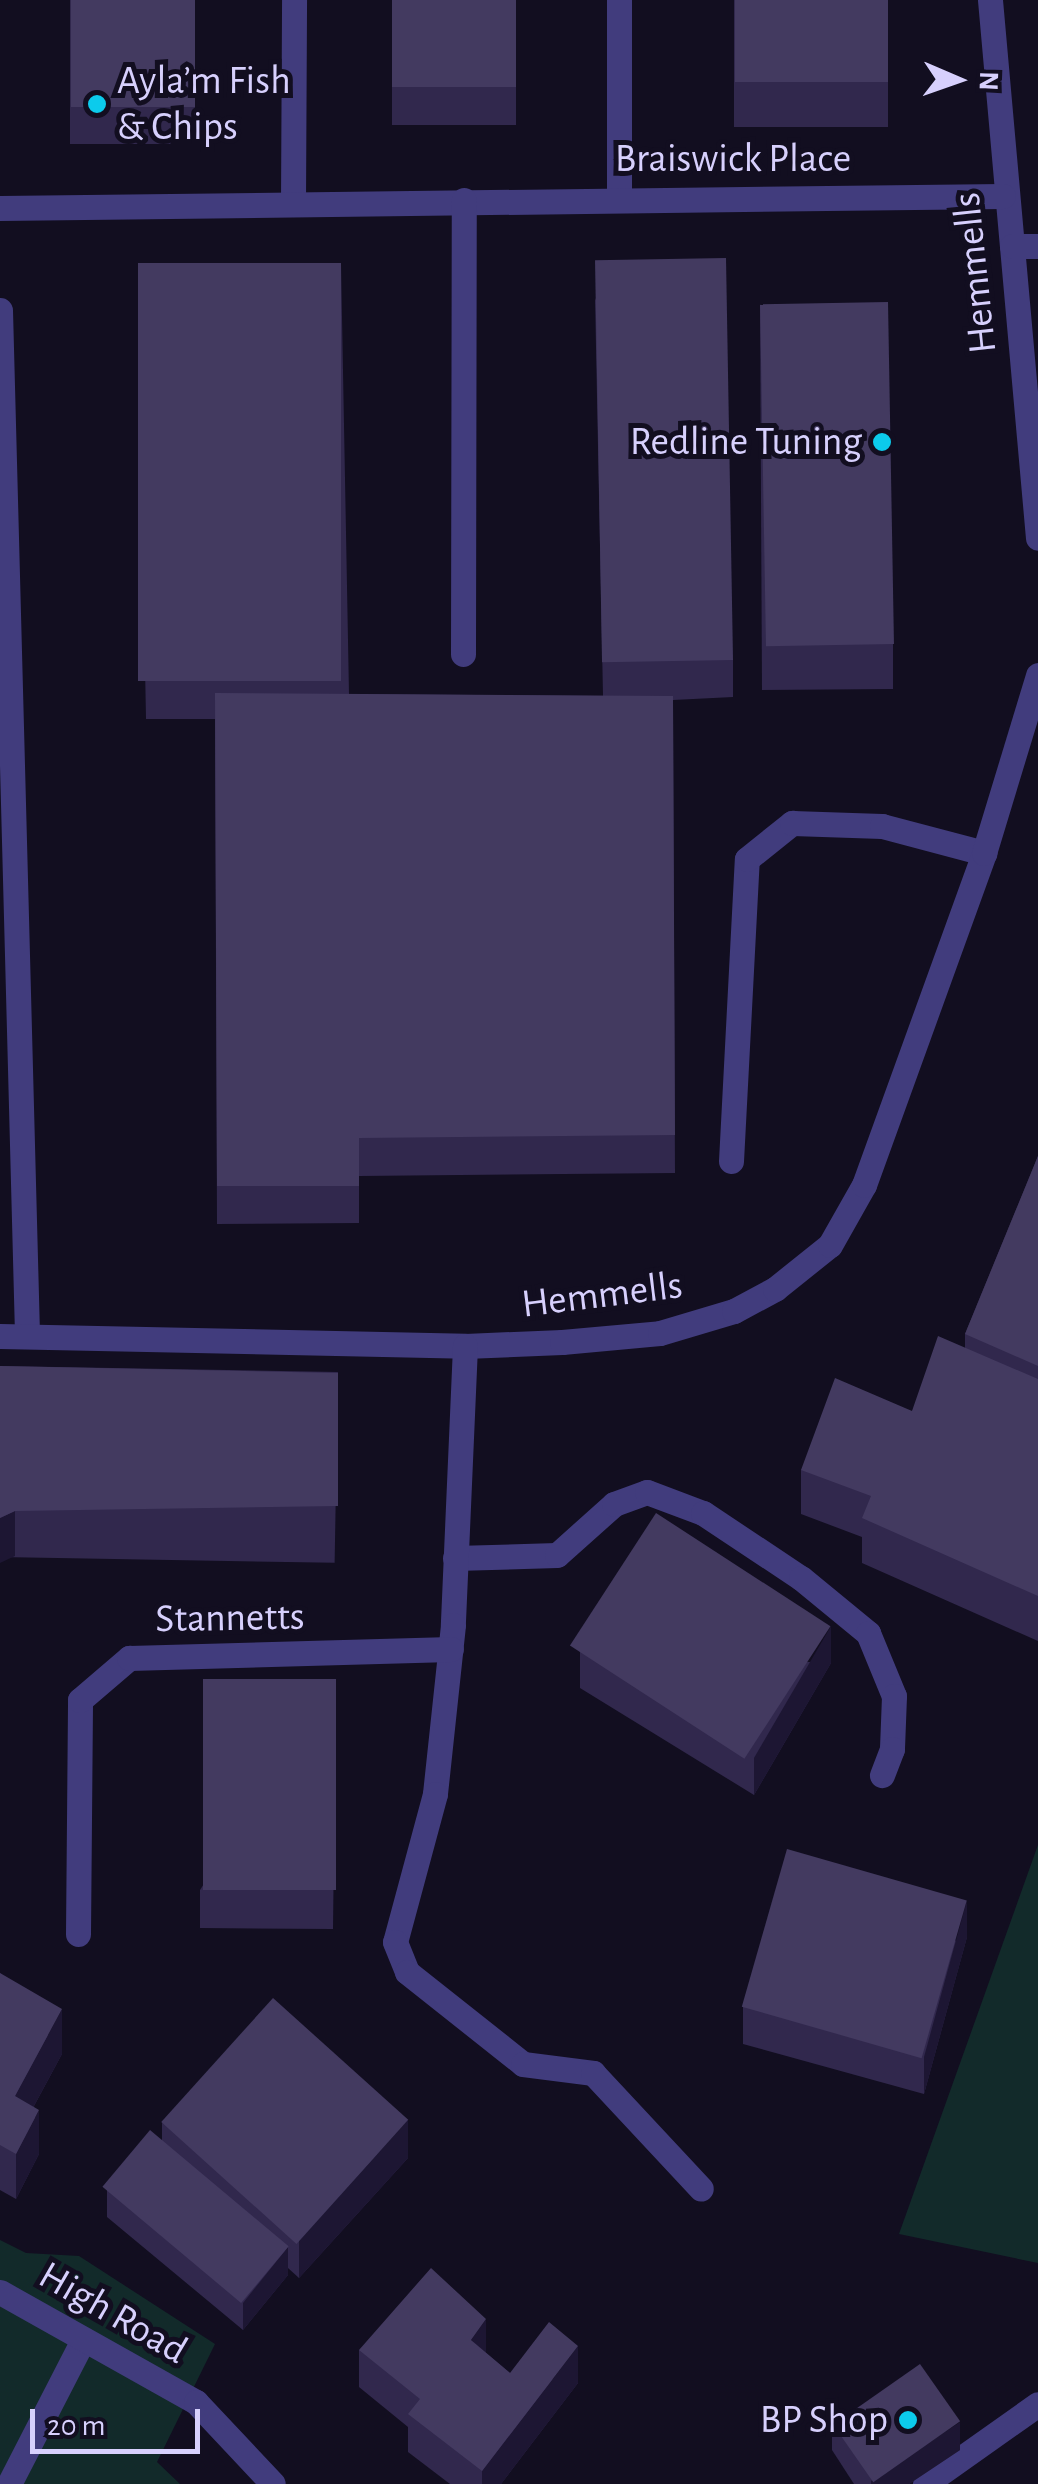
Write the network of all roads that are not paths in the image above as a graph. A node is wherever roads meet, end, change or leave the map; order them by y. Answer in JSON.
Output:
{"nodes":[{"id":1,"x":294,"y":0,"type":"edge"},
{"id":2,"x":619,"y":0,"type":"edge"},
{"id":3,"x":990,"y":0,"type":"edge"},
{"id":4,"x":619,"y":196,"type":"junction"},
{"id":5,"x":1003,"y":196,"type":"junction"},
{"id":6,"x":464,"y":200,"type":"junction"},
{"id":7,"x":293,"y":202,"type":"junction"},
{"id":8,"x":0,"y":208,"type":"edge"},
{"id":9,"x":1025,"y":246,"type":"edge"},
{"id":10,"x":0,"y":310,"type":"edge"},
{"id":11,"x":1038,"y":538,"type":"edge"},
{"id":12,"x":463,"y":654,"type":"dead end"},
{"id":13,"x":1038,"y":675,"type":"edge"},
{"id":14,"x":984,"y":854,"type":"junction"},
{"id":15,"x":731,"y":1160,"type":"dead end"},
{"id":16,"x":0,"y":1336,"type":"edge"},
{"id":17,"x":27,"y":1336,"type":"junction"},
{"id":18,"x":464,"y":1346,"type":"junction"},
{"id":19,"x":455,"y":1558,"type":"junction"},
{"id":20,"x":451,"y":1650,"type":"junction"},
{"id":21,"x":882,"y":1774,"type":"dead end"},
{"id":22,"x":78,"y":1934,"type":"dead end"},
{"id":23,"x":701,"y":2190,"type":"dead end"},
{"id":24,"x":0,"y":2292,"type":"edge"},
{"id":25,"x":82,"y":2342,"type":"junction"},
{"id":26,"x":1038,"y":2404,"type":"edge"},
{"id":27,"x":9,"y":2484,"type":"edge"},
{"id":28,"x":273,"y":2484,"type":"edge"},
{"id":29,"x":925,"y":2484,"type":"edge"}],
"edges":[{"from":1,"to":7,"type":"street"},
{"from":2,"to":4,"type":"street"},
{"from":3,"to":5,"type":"street","name":"Hemmells"},
{"from":4,"to":5,"type":"street","name":"Braiswick Place"},
{"from":4,"to":6,"type":"street","name":"Braiswick Place"},
{"from":5,"to":9,"type":"street","name":"Hemmells"},
{"from":6,"to":7,"type":"street","name":"Braiswick Place"},
{"from":6,"to":12,"type":"street"},
{"from":7,"to":8,"type":"street","name":"Braiswick Place"},
{"from":9,"to":11,"type":"street","name":"Hemmells"},
{"from":10,"to":17,"type":"street"},
{"from":13,"to":14,"type":"street","name":"Hemmells"},
{"from":14,"to":15,"type":"street"},
{"from":14,"to":18,"type":"street","name":"Hemmells"},
{"from":16,"to":17,"type":"street","name":"Hemmells"},
{"from":17,"to":18,"type":"street","name":"Hemmells"},
{"from":18,"to":19,"type":"street"},
{"from":19,"to":20,"type":"street"},
{"from":19,"to":21,"type":"street"},
{"from":20,"to":22,"type":"street","name":"Stannetts"},
{"from":20,"to":23,"type":"street"},
{"from":24,"to":25,"type":"street","name":"High Road"},
{"from":25,"to":27,"type":"street"},
{"from":25,"to":28,"type":"street","name":"High Road"},
{"from":26,"to":29,"type":"street"}]}
